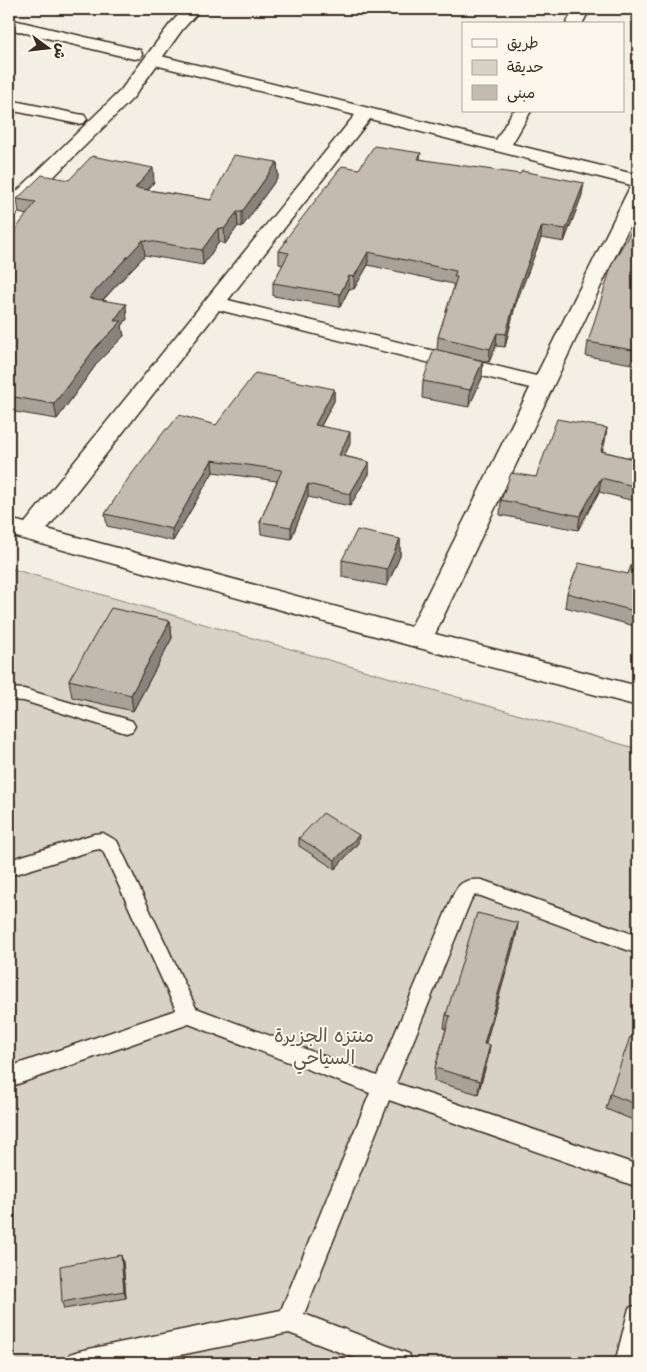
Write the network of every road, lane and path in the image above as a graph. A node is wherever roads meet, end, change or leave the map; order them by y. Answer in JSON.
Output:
{"nodes":[{"id":1,"x":172,"y":9,"type":"edge"},
{"id":2,"x":193,"y":9,"type":"edge"},
{"id":3,"x":582,"y":9,"type":"edge"},
{"id":4,"x":575,"y":22,"type":"edge"},
{"id":5,"x":9,"y":24,"type":"edge"},
{"id":6,"x":157,"y":24,"type":"dead end"},
{"id":7,"x":146,"y":39,"type":"dead end"},
{"id":8,"x":134,"y":54,"type":"junction"},
{"id":9,"x":153,"y":59,"type":"junction"},
{"id":10,"x":9,"y":105,"type":"edge"},
{"id":11,"x":521,"y":112,"type":"edge"},
{"id":12,"x":366,"y":114,"type":"junction"},
{"id":13,"x":78,"y":119,"type":"junction"},
{"id":14,"x":50,"y":146,"type":"dead end"},
{"id":15,"x":501,"y":146,"type":"junction"},
{"id":16,"x":638,"y":181,"type":"edge"},
{"id":17,"x":638,"y":189,"type":"edge"},
{"id":18,"x":9,"y":210,"type":"edge"},
{"id":19,"x":215,"y":303,"type":"junction"},
{"id":20,"x":542,"y":384,"type":"junction"},
{"id":21,"x":20,"y":530,"type":"edge"},
{"id":22,"x":419,"y":639,"type":"junction"},
{"id":23,"x":9,"y":694,"type":"edge"},
{"id":24,"x":638,"y":696,"type":"edge"},
{"id":25,"x":126,"y":726,"type":"dead end"},
{"id":26,"x":9,"y":868,"type":"edge"},
{"id":27,"x":638,"y":945,"type":"edge"},
{"id":28,"x":188,"y":1015,"type":"junction"},
{"id":29,"x":9,"y":1077,"type":"edge"},
{"id":30,"x":383,"y":1088,"type":"junction"},
{"id":31,"x":638,"y":1176,"type":"edge"},
{"id":32,"x":638,"y":1317,"type":"edge"},
{"id":33,"x":289,"y":1321,"type":"junction"},
{"id":34,"x":79,"y":1363,"type":"edge"},
{"id":35,"x":400,"y":1363,"type":"edge"},
{"id":36,"x":627,"y":1363,"type":"edge"}],
"edges":[{"from":1,"to":6,"type":"street"},
{"from":2,"to":9,"type":"street"},
{"from":3,"to":4,"type":"street"},
{"from":5,"to":8,"type":"street"},
{"from":7,"to":8,"type":"street"},
{"from":8,"to":13,"type":"street"},
{"from":9,"to":12,"type":"street"},
{"from":9,"to":18,"type":"street"},
{"from":10,"to":13,"type":"street"},
{"from":11,"to":15,"type":"street"},
{"from":12,"to":15,"type":"street"},
{"from":12,"to":19,"type":"street"},
{"from":13,"to":14,"type":"street"},
{"from":15,"to":16,"type":"street"},
{"from":17,"to":20,"type":"street"},
{"from":19,"to":20,"type":"street"},
{"from":19,"to":21,"type":"street"},
{"from":20,"to":22,"type":"street"},
{"from":21,"to":22,"type":"street"},
{"from":22,"to":24,"type":"street"},
{"from":23,"to":25,"type":"lane"},
{"from":26,"to":28,"type":"lane"},
{"from":27,"to":30,"type":"lane"},
{"from":28,"to":29,"type":"lane"},
{"from":28,"to":30,"type":"lane"},
{"from":30,"to":31,"type":"lane"},
{"from":30,"to":33,"type":"lane"},
{"from":32,"to":36,"type":"lane"},
{"from":33,"to":34,"type":"lane"},
{"from":33,"to":35,"type":"lane"}]}
